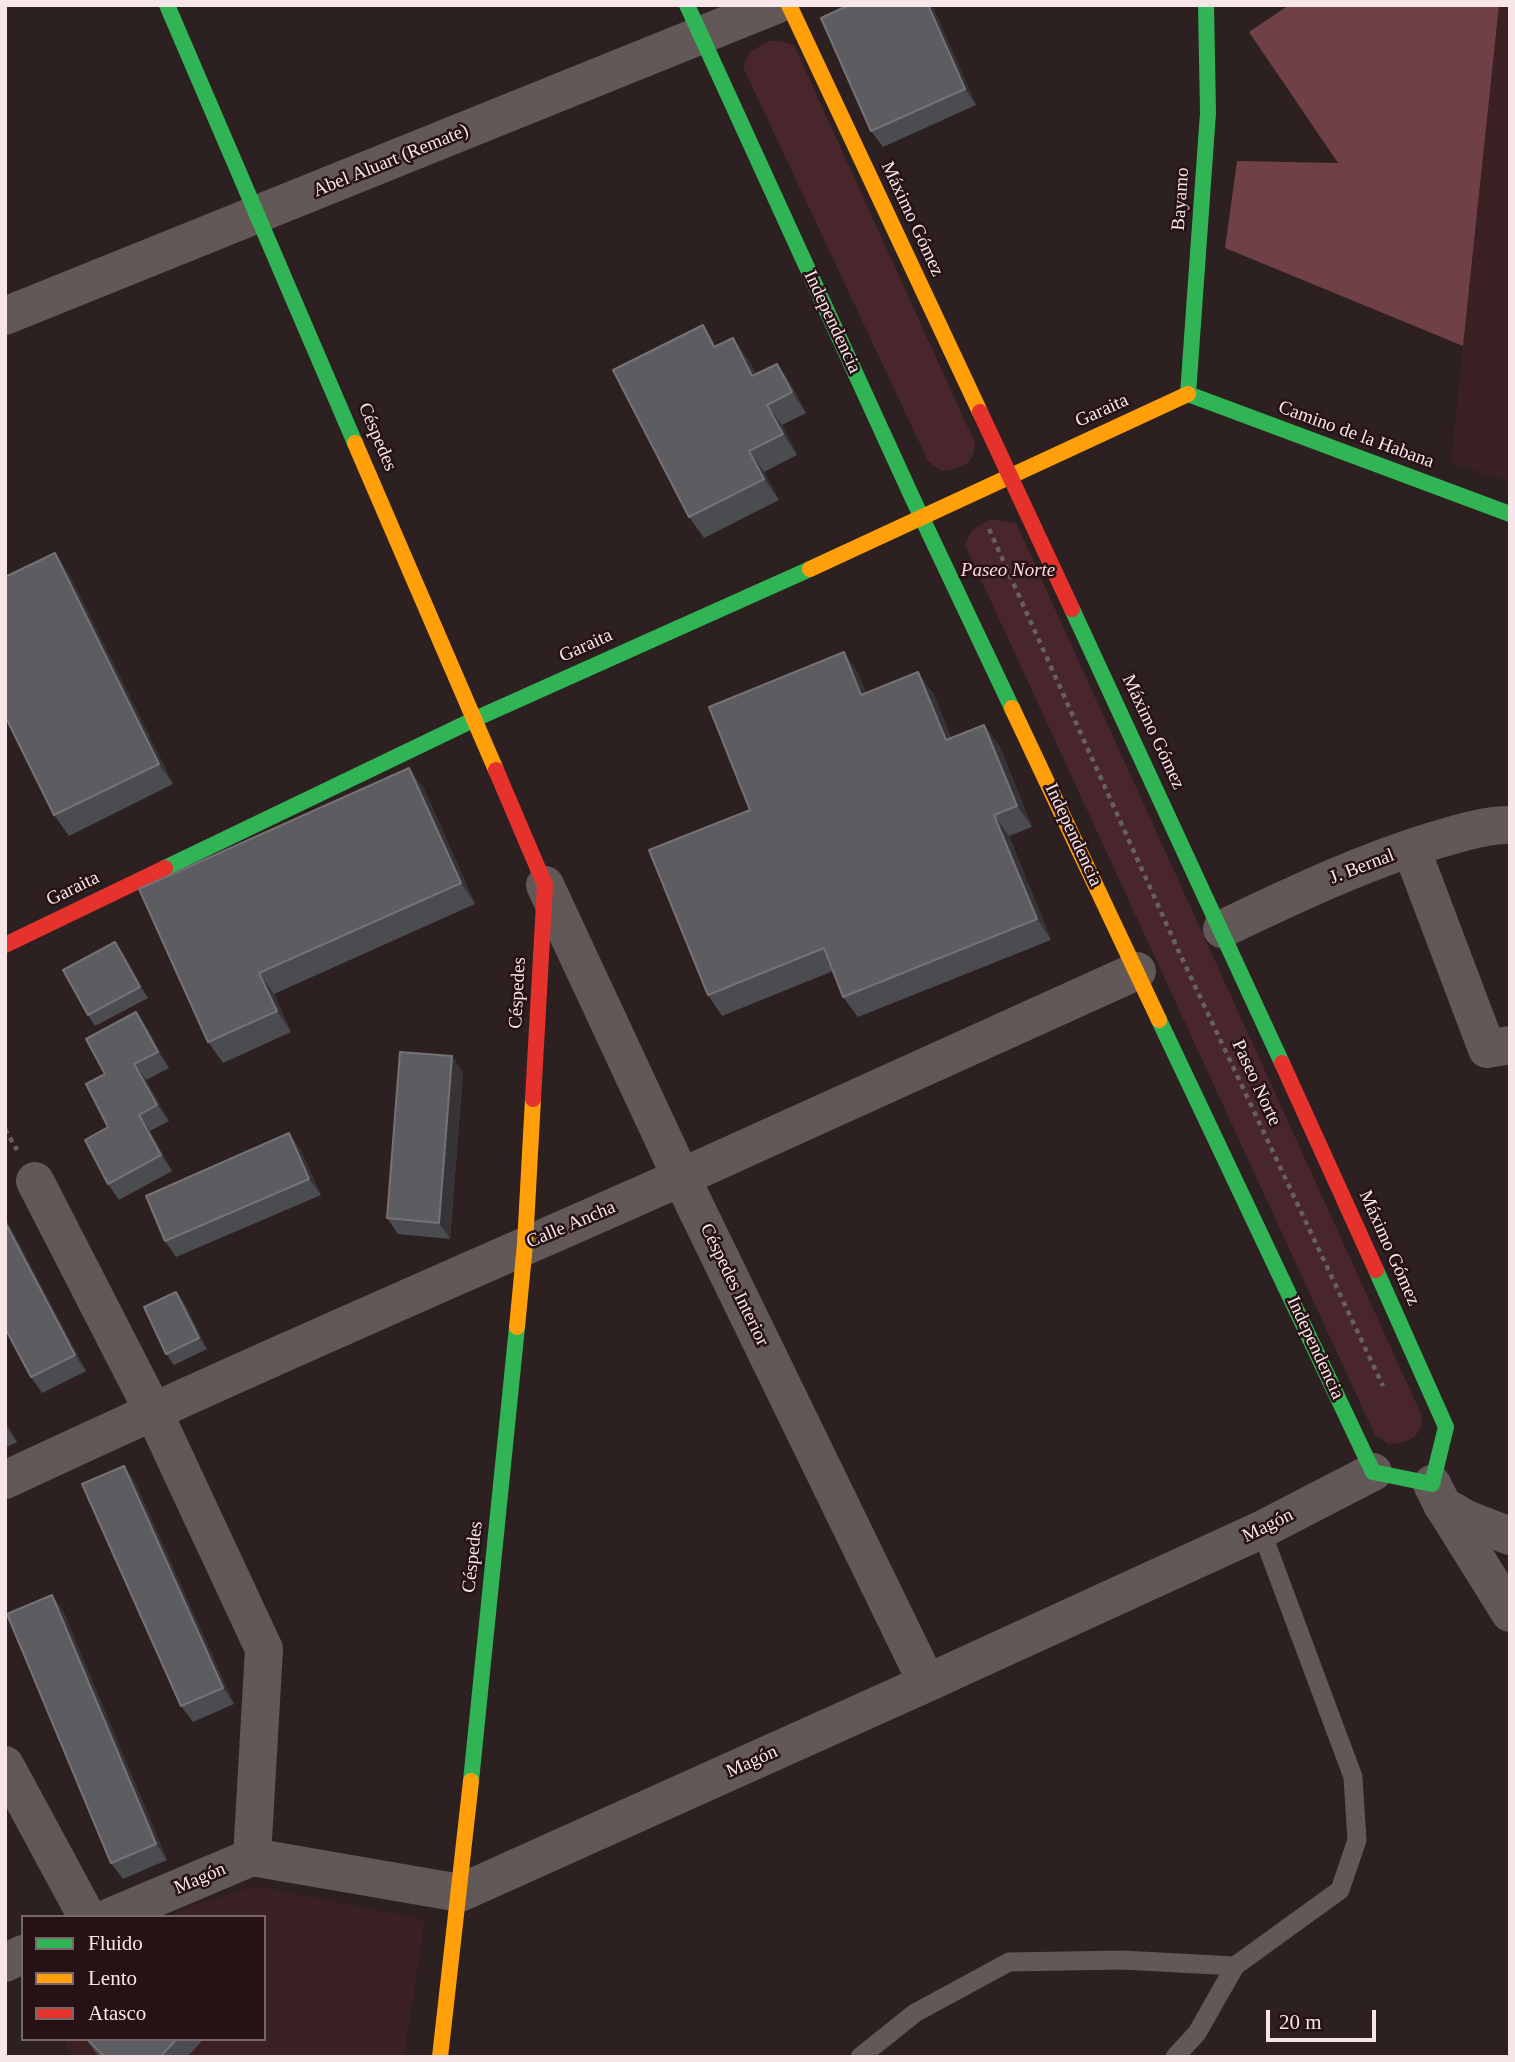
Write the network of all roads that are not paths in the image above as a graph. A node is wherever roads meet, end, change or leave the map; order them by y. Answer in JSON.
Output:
{"nodes":[{"id":1,"x":167,"y":5,"type":"edge"},
{"id":2,"x":776,"y":5,"type":"edge"},
{"id":3,"x":789,"y":5,"type":"edge"},
{"id":4,"x":1206,"y":5,"type":"edge"},
{"id":5,"x":694,"y":20,"type":"edge"},
{"id":6,"x":258,"y":214,"type":"junction"},
{"id":7,"x":5,"y":316,"type":"edge"},
{"id":8,"x":1188,"y":394,"type":"junction"},
{"id":9,"x":1008,"y":477,"type":"junction"},
{"id":10,"x":1510,"y":514,"type":"edge"},
{"id":11,"x":923,"y":518,"type":"junction"},
{"id":12,"x":475,"y":719,"type":"junction"},
{"id":13,"x":1510,"y":825,"type":"edge"},
{"id":14,"x":1411,"y":848,"type":"junction"},
{"id":15,"x":545,"y":885,"type":"junction"},
{"id":16,"x":1222,"y":929,"type":"junction"},
{"id":17,"x":5,"y":945,"type":"edge"},
{"id":18,"x":1137,"y":971,"type":"junction"},
{"id":19,"x":1510,"y":1045,"type":"edge"},
{"id":20,"x":681,"y":1177,"type":"junction"},
{"id":21,"x":35,"y":1181,"type":"dead end"},
{"id":22,"x":525,"y":1244,"type":"junction"},
{"id":23,"x":153,"y":1411,"type":"junction"},
{"id":24,"x":1373,"y":1472,"type":"junction"},
{"id":25,"x":5,"y":1480,"type":"edge"},
{"id":26,"x":1437,"y":1494,"type":"junction"},
{"id":27,"x":1261,"y":1530,"type":"junction"},
{"id":28,"x":1510,"y":1536,"type":"edge"},
{"id":29,"x":1510,"y":1613,"type":"edge"},
{"id":30,"x":928,"y":1683,"type":"junction"},
{"id":31,"x":5,"y":1765,"type":"edge"},
{"id":32,"x":252,"y":1857,"type":"junction"},
{"id":33,"x":460,"y":1893,"type":"junction"},
{"id":34,"x":85,"y":1915,"type":"edge"},
{"id":35,"x":115,"y":1915,"type":"edge"},
{"id":36,"x":21,"y":1955,"type":"edge"},
{"id":37,"x":5,"y":1963,"type":"edge"},
{"id":38,"x":1235,"y":1966,"type":"junction"},
{"id":39,"x":440,"y":2057,"type":"edge"},
{"id":40,"x":860,"y":2057,"type":"edge"},
{"id":41,"x":1175,"y":2057,"type":"edge"}],
"edges":[{"from":1,"to":6,"type":"street","name":"Céspedes"},
{"from":2,"to":5,"type":"street","name":"Abel Aluart (Remate)"},
{"from":3,"to":9,"type":"street","name":"Máximo Gómez"},
{"from":4,"to":8,"type":"street","name":"Bayamo"},
{"from":5,"to":6,"type":"street","name":"Abel Aluart (Remate)"},
{"from":5,"to":11,"type":"street","name":"Independencia"},
{"from":6,"to":7,"type":"street","name":"Abel Aluart (Remate)"},
{"from":6,"to":12,"type":"street","name":"Céspedes"},
{"from":8,"to":9,"type":"street","name":"Garaita"},
{"from":8,"to":10,"type":"street","name":"Camino de la Habana"},
{"from":9,"to":11,"type":"street","name":"Garaita"},
{"from":9,"to":16,"type":"street","name":"Máximo Gómez"},
{"from":11,"to":12,"type":"street","name":"Garaita"},
{"from":11,"to":18,"type":"street","name":"Independencia"},
{"from":12,"to":15,"type":"street","name":"Céspedes"},
{"from":12,"to":17,"type":"street","name":"Garaita"},
{"from":13,"to":14,"type":"street","name":"J. Bernal"},
{"from":14,"to":16,"type":"street","name":"J. Bernal"},
{"from":14,"to":19,"type":"street"},
{"from":15,"to":20,"type":"street","name":"Céspedes Interior"},
{"from":15,"to":22,"type":"street","name":"Céspedes"},
{"from":16,"to":26,"type":"street","name":"Máximo Gómez"},
{"from":18,"to":20,"type":"street","name":"Calle Ancha"},
{"from":18,"to":24,"type":"street","name":"Independencia"},
{"from":20,"to":22,"type":"street","name":"Calle Ancha"},
{"from":20,"to":30,"type":"street","name":"Céspedes Interior"},
{"from":21,"to":23,"type":"street"},
{"from":22,"to":23,"type":"street","name":"Calle Ancha"},
{"from":22,"to":33,"type":"street","name":"Céspedes"},
{"from":23,"to":25,"type":"street","name":"Calle Ancha"},
{"from":23,"to":32,"type":"street"},
{"from":24,"to":26,"type":"street"},
{"from":24,"to":27,"type":"street","name":"Magón"},
{"from":26,"to":28,"type":"street"},
{"from":26,"to":29,"type":"street"},
{"from":27,"to":30,"type":"street","name":"Magón"},
{"from":27,"to":38,"type":"lane"},
{"from":30,"to":33,"type":"street","name":"Magón"},
{"from":31,"to":34,"type":"street"},
{"from":32,"to":33,"type":"street"},
{"from":32,"to":35,"type":"street","name":"Magón"},
{"from":33,"to":39,"type":"street","name":"Céspedes"},
{"from":36,"to":37,"type":"street"},
{"from":38,"to":40,"type":"lane"},
{"from":38,"to":41,"type":"lane"}]}
